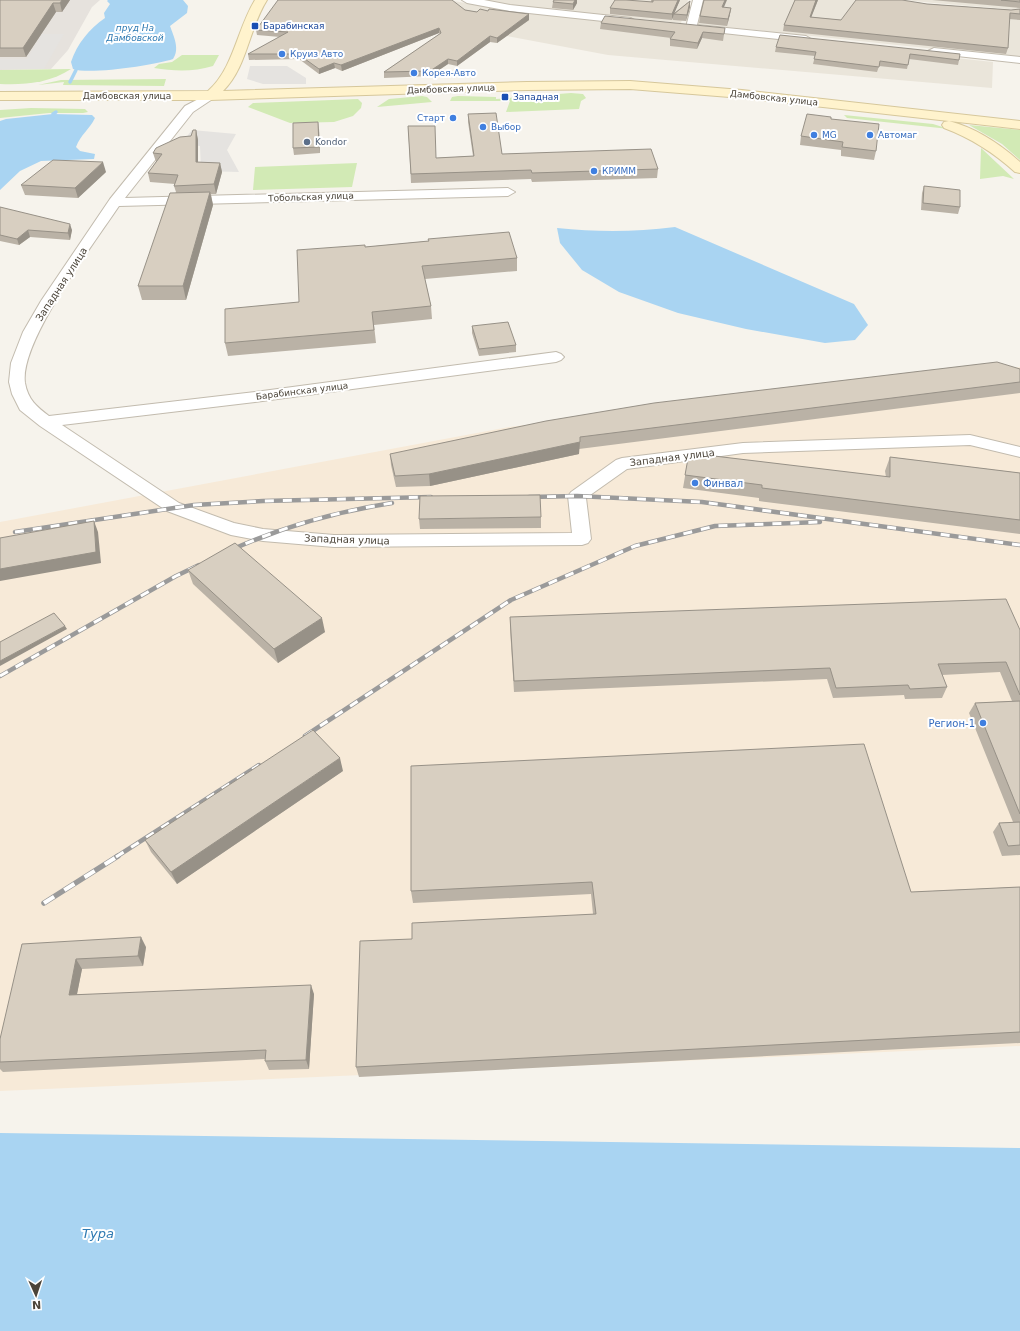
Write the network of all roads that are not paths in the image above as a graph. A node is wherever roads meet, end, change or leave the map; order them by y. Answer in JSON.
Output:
{"nodes":[{"id":1,"x":261,"y":0,"type":"edge"},
{"id":2,"x":466,"y":0,"type":"edge"},
{"id":3,"x":698,"y":0,"type":"edge"},
{"id":4,"x":644,"y":22,"type":"edge"},
{"id":5,"x":816,"y":40,"type":"edge"},
{"id":6,"x":926,"y":50,"type":"edge"},
{"id":7,"x":1020,"y":60,"type":"edge"},
{"id":8,"x":0,"y":96,"type":"edge"},
{"id":9,"x":210,"y":96,"type":"junction"},
{"id":10,"x":857,"y":107,"type":"junction"},
{"id":11,"x":1020,"y":112,"type":"edge"},
{"id":12,"x":1020,"y":125,"type":"edge"},
{"id":13,"x":1020,"y":169,"type":"edge"},
{"id":14,"x":508,"y":192,"type":"dead end"},
{"id":15,"x":115,"y":202,"type":"junction"},
{"id":16,"x":556,"y":357,"type":"dead end"},
{"id":17,"x":46,"y":422,"type":"junction"},
{"id":18,"x":1020,"y":452,"type":"edge"}],
"edges":[{"from":1,"to":9,"type":"main road"},
{"from":2,"to":4,"type":"street"},
{"from":3,"to":5,"type":"street"},
{"from":6,"to":7,"type":"street"},
{"from":8,"to":9,"type":"main road","name":"Дамбовская улица"},
{"from":9,"to":10,"type":"main road","name":"Дамбовская улица"},
{"from":9,"to":15,"type":"street","name":"Западная улица"},
{"from":10,"to":11,"type":"main road"},
{"from":10,"to":12,"type":"main road","name":"Дамбовская улица"},
{"from":10,"to":13,"type":"main road"},
{"from":14,"to":15,"type":"street","name":"Тобольская улица"},
{"from":15,"to":17,"type":"street","name":"Западная улица"},
{"from":16,"to":17,"type":"street","name":"Барабинская улица"},
{"from":17,"to":18,"type":"street","name":"Западная улица"}]}
